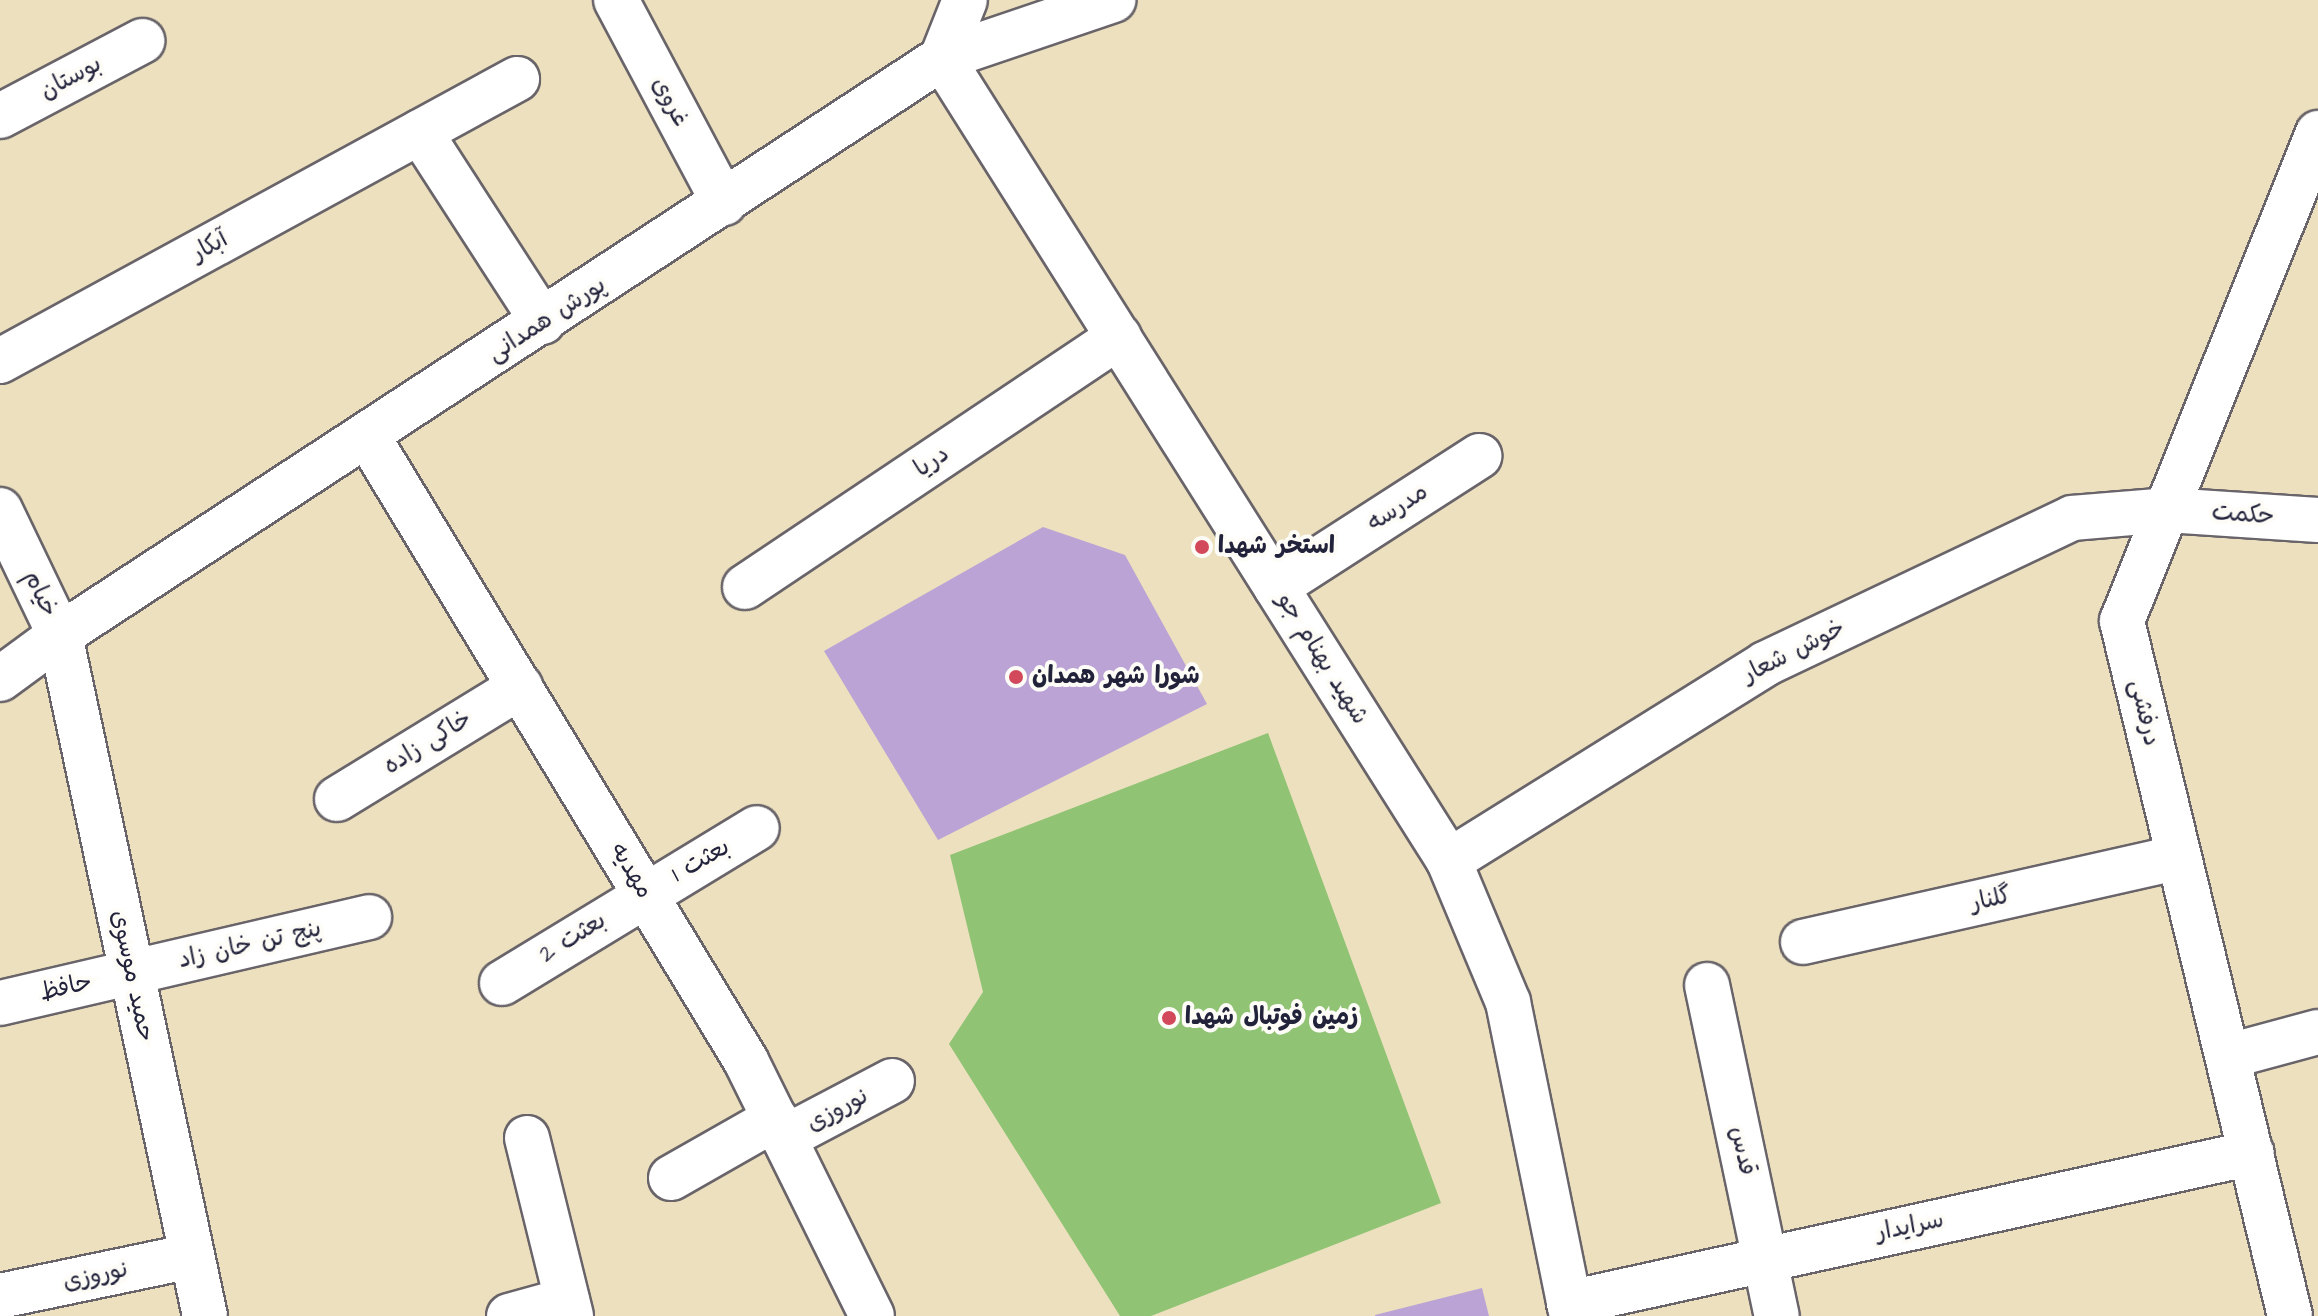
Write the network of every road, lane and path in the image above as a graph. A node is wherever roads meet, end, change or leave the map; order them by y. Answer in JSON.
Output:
{"nodes":[{"id":1,"x":616,"y":0,"type":"edge"},
{"id":2,"x":965,"y":0,"type":"edge"},
{"id":3,"x":1113,"y":0,"type":"edge"},
{"id":4,"x":142,"y":41,"type":"dead end"},
{"id":5,"x":942,"y":58,"type":"junction"},
{"id":6,"x":517,"y":79,"type":"dead end"},
{"id":7,"x":0,"y":116,"type":"edge"},
{"id":8,"x":420,"y":132,"type":"junction"},
{"id":9,"x":2318,"y":133,"type":"edge"},
{"id":10,"x":724,"y":203,"type":"junction"},
{"id":11,"x":2304,"y":204,"type":"edge"},
{"id":12,"x":543,"y":322,"type":"junction"},
{"id":13,"x":1119,"y":337,"type":"junction"},
{"id":14,"x":0,"y":361,"type":"edge"},
{"id":15,"x":368,"y":437,"type":"junction"},
{"id":16,"x":1479,"y":456,"type":"dead end"},
{"id":17,"x":0,"y":510,"type":"edge"},
{"id":18,"x":2167,"y":510,"type":"junction"},
{"id":19,"x":2318,"y":520,"type":"edge"},
{"id":20,"x":745,"y":587,"type":"dead end"},
{"id":21,"x":1276,"y":587,"type":"junction"},
{"id":22,"x":60,"y":635,"type":"junction"},
{"id":23,"x":0,"y":679,"type":"edge"},
{"id":24,"x":520,"y":687,"type":"junction"},
{"id":25,"x":337,"y":799,"type":"dead end"},
{"id":26,"x":757,"y":828,"type":"dead end"},
{"id":27,"x":2179,"y":857,"type":"junction"},
{"id":28,"x":1449,"y":861,"type":"junction"},
{"id":29,"x":645,"y":894,"type":"junction"},
{"id":30,"x":369,"y":917,"type":"dead end"},
{"id":31,"x":1803,"y":942,"type":"dead end"},
{"id":32,"x":131,"y":973,"type":"junction"},
{"id":33,"x":502,"y":983,"type":"dead end"},
{"id":34,"x":1707,"y":985,"type":"dead end"},
{"id":35,"x":0,"y":1003,"type":"edge"},
{"id":36,"x":2318,"y":1032,"type":"edge"},
{"id":37,"x":2229,"y":1056,"type":"junction"},
{"id":38,"x":892,"y":1081,"type":"dead end"},
{"id":39,"x":779,"y":1128,"type":"junction"},
{"id":40,"x":527,"y":1138,"type":"dead end"},
{"id":41,"x":2252,"y":1153,"type":"junction"},
{"id":42,"x":671,"y":1178,"type":"dead end"},
{"id":43,"x":192,"y":1256,"type":"junction"},
{"id":44,"x":1765,"y":1258,"type":"junction"},
{"id":45,"x":0,"y":1296,"type":"edge"},
{"id":46,"x":569,"y":1308,"type":"edge"},
{"id":47,"x":1570,"y":1309,"type":"edge"},
{"id":48,"x":205,"y":1316,"type":"edge"},
{"id":49,"x":509,"y":1316,"type":"edge"},
{"id":50,"x":872,"y":1316,"type":"edge"},
{"id":51,"x":1777,"y":1316,"type":"edge"},
{"id":52,"x":2290,"y":1316,"type":"edge"}],
"edges":[{"from":1,"to":10,"type":"street","name":"غروی"},
{"from":2,"to":5,"type":"street"},
{"from":3,"to":5,"type":"street","name":"پورش همدانی"},
{"from":4,"to":7,"type":"street","name":"بوستان"},
{"from":5,"to":10,"type":"street","name":"پورش همدانی"},
{"from":5,"to":13,"type":"street","name":"شهید بهنام جو"},
{"from":6,"to":8,"type":"street","name":"آبکار"},
{"from":8,"to":12,"type":"street"},
{"from":8,"to":14,"type":"street","name":"آبکار"},
{"from":9,"to":11,"type":"street","name":"درفشی"},
{"from":10,"to":12,"type":"street","name":"پورش همدانی"},
{"from":11,"to":18,"type":"street","name":"درفشی"},
{"from":12,"to":15,"type":"street","name":"پورش همدانی"},
{"from":13,"to":20,"type":"street","name":"دریا"},
{"from":13,"to":21,"type":"street","name":"شهید بهنام جو"},
{"from":15,"to":22,"type":"street","name":"پورش همدانی"},
{"from":15,"to":24,"type":"street","name":"مهدیه"},
{"from":16,"to":21,"type":"street","name":"مدرسه"},
{"from":17,"to":22,"type":"street","name":"خیام"},
{"from":18,"to":19,"type":"street","name":"حکمت"},
{"from":18,"to":27,"type":"street","name":"درفشی"},
{"from":18,"to":28,"type":"street","name":"خوش شعار"},
{"from":21,"to":28,"type":"street","name":"شهید بهنام جو"},
{"from":22,"to":23,"type":"street","name":"پورش همدانی"},
{"from":22,"to":32,"type":"street","name":"حمید موسوی"},
{"from":24,"to":25,"type":"street","name":"خاکی زاده"},
{"from":24,"to":29,"type":"street","name":"مهدیه"},
{"from":26,"to":29,"type":"street","name":"بعثت 1"},
{"from":27,"to":31,"type":"street","name":"گلنار"},
{"from":27,"to":37,"type":"street","name":"درفشی"},
{"from":28,"to":47,"type":"street","name":"شهید بهنام جو"},
{"from":29,"to":33,"type":"street","name":"بعثت 2"},
{"from":29,"to":39,"type":"street","name":"مهدیه"},
{"from":30,"to":32,"type":"street","name":"پنج تن خان زاد"},
{"from":32,"to":35,"type":"street","name":"حافظ"},
{"from":32,"to":43,"type":"street","name":"حمید موسوی"},
{"from":34,"to":44,"type":"street","name":"قدس"},
{"from":36,"to":37,"type":"street"},
{"from":37,"to":41,"type":"street","name":"درفشی"},
{"from":38,"to":39,"type":"street","name":"نوروزی"},
{"from":39,"to":42,"type":"street","name":"نوروزی"},
{"from":39,"to":50,"type":"street","name":"مهدیه"},
{"from":40,"to":46,"type":"street"},
{"from":41,"to":44,"type":"street","name":"سرایدار"},
{"from":41,"to":52,"type":"street","name":"درفشی"},
{"from":43,"to":45,"type":"street","name":"نوروزی"},
{"from":43,"to":48,"type":"street","name":"حمید موسوی"},
{"from":44,"to":47,"type":"street","name":"سرایدار"},
{"from":44,"to":51,"type":"street","name":"قدس"},
{"from":46,"to":49,"type":"street"}]}
